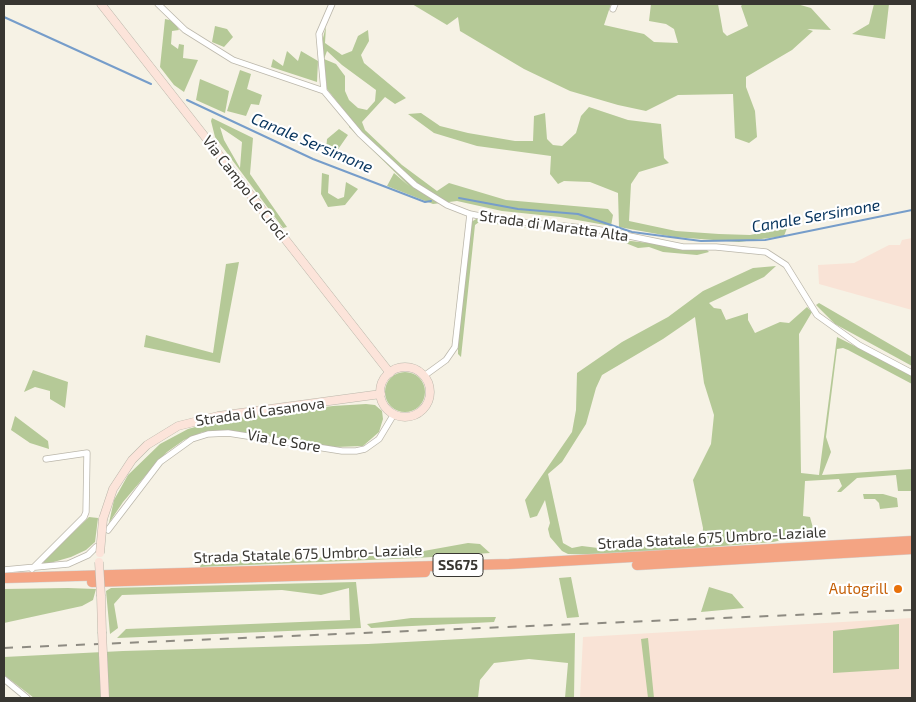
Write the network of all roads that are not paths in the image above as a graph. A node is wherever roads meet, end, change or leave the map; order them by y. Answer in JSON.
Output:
{"nodes":[{"id":1,"x":101,"y":4,"type":"edge"},
{"id":2,"x":158,"y":4,"type":"edge"},
{"id":3,"x":332,"y":4,"type":"edge"},
{"id":4,"x":324,"y":90,"type":"junction"},
{"id":5,"x":470,"y":214,"type":"junction"},
{"id":6,"x":390,"y":373,"type":"junction"},
{"id":7,"x":912,"y":373,"type":"edge"},
{"id":8,"x":424,"y":376,"type":"junction"},
{"id":9,"x":381,"y":394,"type":"junction"},
{"id":10,"x":394,"y":414,"type":"junction"},
{"id":11,"x":46,"y":458,"type":"dead end"},
{"id":12,"x":108,"y":530,"type":"dead end"},
{"id":13,"x":912,"y":542,"type":"edge"},
{"id":14,"x":912,"y":549,"type":"edge"},
{"id":15,"x":98,"y":550,"type":"junction"},
{"id":16,"x":32,"y":569,"type":"junction"},
{"id":17,"x":4,"y":570,"type":"edge"},
{"id":18,"x":4,"y":578,"type":"edge"},
{"id":19,"x":4,"y":585,"type":"edge"},
{"id":20,"x":4,"y":679,"type":"edge"},
{"id":21,"x":27,"y":698,"type":"edge"},
{"id":22,"x":105,"y":698,"type":"edge"}],
"edges":[{"from":1,"to":6,"type":"street","name":"Via Campo Le Croci"},
{"from":2,"to":4,"type":"street"},
{"from":3,"to":4,"type":"street"},
{"from":4,"to":5,"type":"street","name":"Strada di Maratta Alta"},
{"from":5,"to":7,"type":"street","name":"Strada di Maratta Alta"},
{"from":5,"to":8,"type":"street"},
{"from":6,"to":8,"type":"street"},
{"from":6,"to":9,"type":"street"},
{"from":8,"to":10,"type":"street"},
{"from":9,"to":10,"type":"street"},
{"from":9,"to":15,"type":"street","name":"Strada di Casanova","bridge":true},
{"from":10,"to":12,"type":"street","name":"Via Le Sore"},
{"from":11,"to":16,"type":"street"},
{"from":13,"to":18,"type":"highway","name":"Strada Statale 675 Umbro-Laziale","number":"SS675"},
{"from":14,"to":19,"type":"highway","name":"Strada Statale 675 Umbro-Laziale","number":"SS675"},
{"from":15,"to":16,"type":"street"},
{"from":15,"to":22,"type":"street","name":"Strada di Casanova","bridge":true},
{"from":16,"to":17,"type":"street"},
{"from":20,"to":21,"type":"street"}]}
